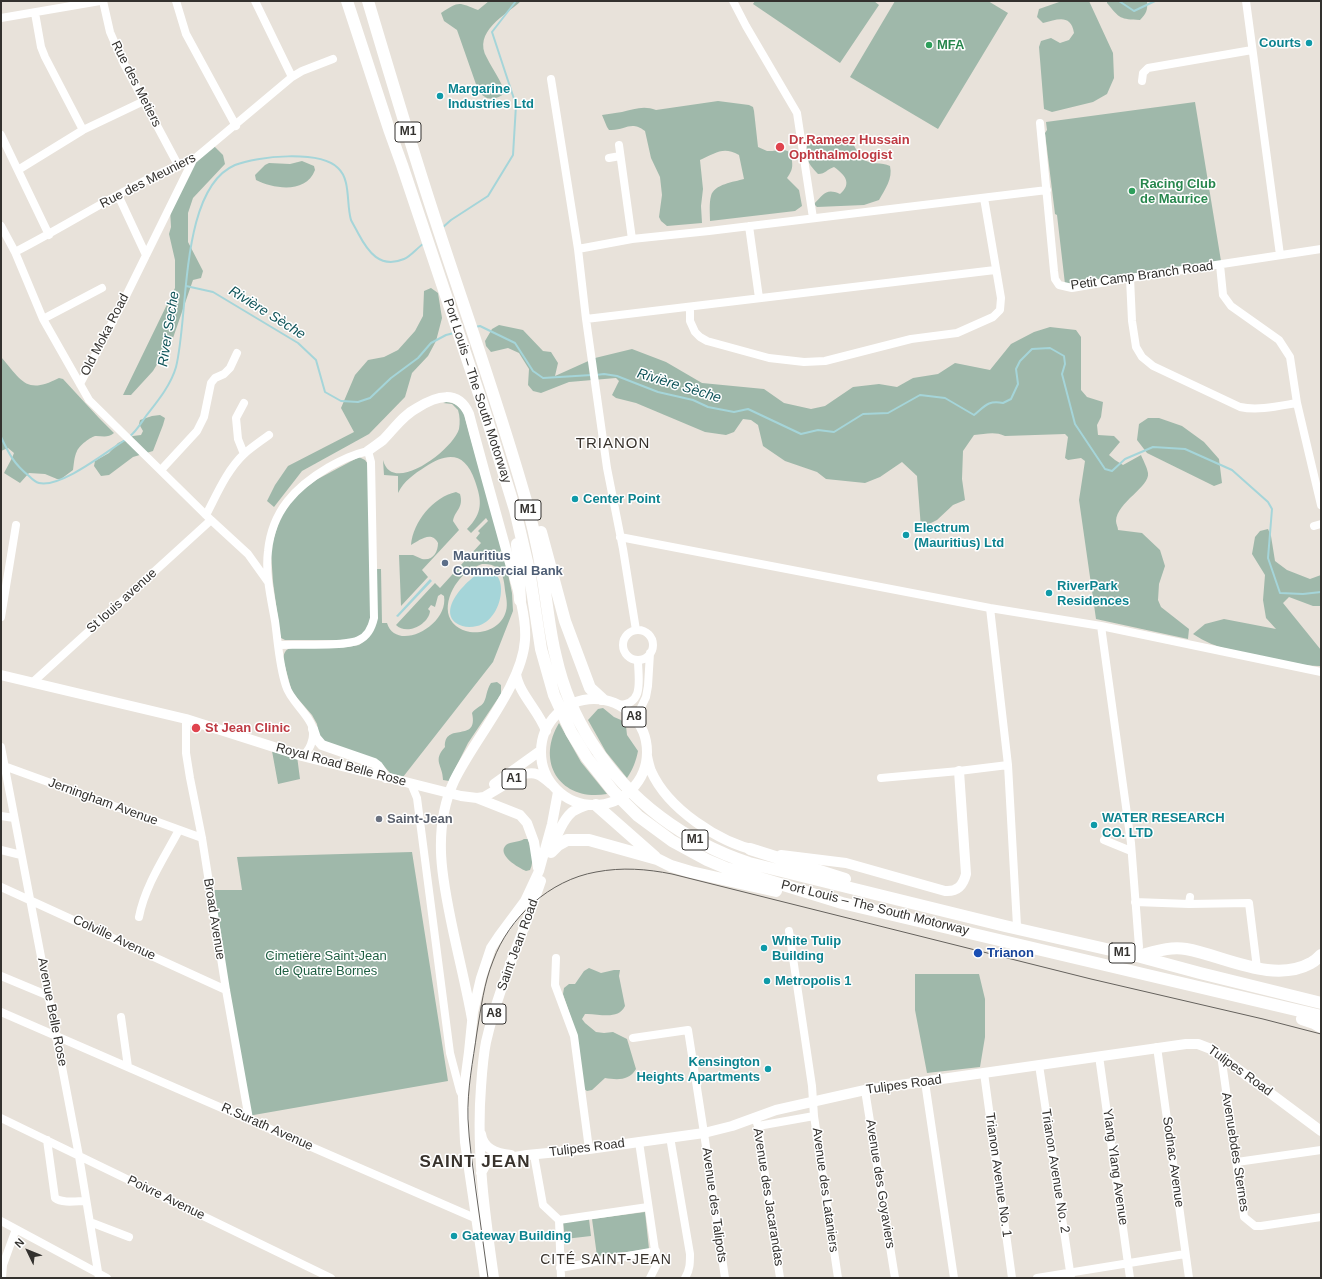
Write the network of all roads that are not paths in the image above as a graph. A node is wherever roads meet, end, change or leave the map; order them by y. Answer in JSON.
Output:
{"nodes":[{"id":1,"x":100,"y":1,"type":"edge"},
{"id":2,"x":103,"y":1,"type":"edge"},
{"id":3,"x":176,"y":1,"type":"edge"},
{"id":4,"x":255,"y":1,"type":"edge"},
{"id":5,"x":368,"y":1,"type":"edge"},
{"id":6,"x":733,"y":1,"type":"edge"},
{"id":7,"x":1246,"y":1,"type":"edge"},
{"id":8,"x":346,"y":3,"type":"edge"},
{"id":9,"x":35,"y":13,"type":"junction"},
{"id":10,"x":1,"y":18,"type":"edge"},
{"id":11,"x":1252,"y":50,"type":"junction"},
{"id":12,"x":333,"y":59,"type":"dead end"},
{"id":13,"x":292,"y":77,"type":"junction"},
{"id":14,"x":551,"y":79,"type":"dead end"},
{"id":15,"x":1142,"y":81,"type":"dead end"},
{"id":16,"x":144,"y":101,"type":"junction"},
{"id":17,"x":1040,"y":123,"type":"dead end"},
{"id":18,"x":236,"y":126,"type":"junction"},
{"id":19,"x":82,"y":130,"type":"junction"},
{"id":20,"x":1,"y":135,"type":"edge"},
{"id":21,"x":619,"y":145,"type":"dead end"},
{"id":22,"x":620,"y":156,"type":"junction"},
{"id":23,"x":609,"y":158,"type":"dead end"},
{"id":24,"x":193,"y":160,"type":"junction"},
{"id":25,"x":178,"y":165,"type":"junction"},
{"id":26,"x":18,"y":170,"type":"junction"},
{"id":27,"x":1046,"y":190,"type":"junction"},
{"id":28,"x":118,"y":195,"type":"junction"},
{"id":29,"x":984,"y":198,"type":"junction"},
{"id":30,"x":813,"y":218,"type":"junction"},
{"id":31,"x":1,"y":226,"type":"edge"},
{"id":32,"x":749,"y":226,"type":"junction"},
{"id":33,"x":49,"y":235,"type":"junction"},
{"id":34,"x":632,"y":239,"type":"junction"},
{"id":35,"x":578,"y":249,"type":"junction"},
{"id":36,"x":1321,"y":249,"type":"edge"},
{"id":37,"x":15,"y":252,"type":"junction"},
{"id":38,"x":146,"y":255,"type":"junction"},
{"id":39,"x":1280,"y":255,"type":"junction"},
{"id":40,"x":1220,"y":265,"type":"junction"},
{"id":41,"x":995,"y":270,"type":"junction"},
{"id":42,"x":1130,"y":278,"type":"junction"},
{"id":43,"x":102,"y":288,"type":"dead end"},
{"id":44,"x":759,"y":298,"type":"junction"},
{"id":45,"x":690,"y":306,"type":"junction"},
{"id":46,"x":43,"y":319,"type":"junction"},
{"id":47,"x":586,"y":319,"type":"junction"},
{"id":48,"x":237,"y":353,"type":"dead end"},
{"id":49,"x":80,"y":384,"type":"junction"},
{"id":50,"x":244,"y":403,"type":"dead end"},
{"id":51,"x":1297,"y":403,"type":"junction"},
{"id":52,"x":269,"y":435,"type":"dead end"},
{"id":53,"x":368,"y":451,"type":"junction"},
{"id":54,"x":244,"y":454,"type":"junction"},
{"id":55,"x":512,"y":456,"type":"junction"},
{"id":56,"x":161,"y":470,"type":"junction"},
{"id":57,"x":1321,"y":505,"type":"edge"},
{"id":58,"x":516,"y":510,"type":"junction"},
{"id":59,"x":208,"y":517,"type":"junction"},
{"id":60,"x":16,"y":525,"type":"dead end"},
{"id":61,"x":620,"y":537,"type":"junction"},
{"id":62,"x":269,"y":582,"type":"junction"},
{"id":63,"x":520,"y":600,"type":"junction"},
{"id":64,"x":990,"y":608,"type":"junction"},
{"id":65,"x":1,"y":617,"type":"edge"},
{"id":66,"x":1100,"y":626,"type":"junction"},
{"id":67,"x":636,"y":630,"type":"junction"},
{"id":68,"x":278,"y":645,"type":"junction"},
{"id":69,"x":650,"y":653,"type":"junction"},
{"id":70,"x":638,"y":660,"type":"junction"},
{"id":71,"x":1321,"y":672,"type":"edge"},
{"id":72,"x":516,"y":674,"type":"junction"},
{"id":73,"x":1,"y":675,"type":"edge"},
{"id":74,"x":33,"y":682,"type":"junction"},
{"id":75,"x":602,"y":699,"type":"junction"},
{"id":76,"x":619,"y":705,"type":"junction"},
{"id":77,"x":186,"y":719,"type":"junction"},
{"id":78,"x":642,"y":728,"type":"junction"},
{"id":79,"x":313,"y":729,"type":"junction"},
{"id":80,"x":546,"y":731,"type":"junction"},
{"id":81,"x":1,"y":746,"type":"edge"},
{"id":82,"x":540,"y":751,"type":"junction"},
{"id":83,"x":302,"y":756,"type":"junction"},
{"id":84,"x":647,"y":756,"type":"junction"},
{"id":85,"x":1008,"y":765,"type":"junction"},
{"id":86,"x":4,"y":766,"type":"junction"},
{"id":87,"x":959,"y":771,"type":"junction"},
{"id":88,"x":386,"y":778,"type":"junction"},
{"id":89,"x":882,"y":778,"type":"dead end"},
{"id":90,"x":409,"y":783,"type":"junction"},
{"id":91,"x":554,"y":788,"type":"junction"},
{"id":92,"x":474,"y":798,"type":"junction"},
{"id":93,"x":591,"y":805,"type":"junction"},
{"id":94,"x":1,"y":816,"type":"edge"},
{"id":95,"x":14,"y":818,"type":"junction"},
{"id":96,"x":179,"y":830,"type":"junction"},
{"id":97,"x":202,"y":838,"type":"junction"},
{"id":98,"x":1104,"y":840,"type":"dead end"},
{"id":99,"x":750,"y":849,"type":"junction"},
{"id":100,"x":1,"y":850,"type":"edge"},
{"id":101,"x":1131,"y":851,"type":"junction"},
{"id":102,"x":551,"y":852,"type":"junction"},
{"id":103,"x":22,"y":855,"type":"junction"},
{"id":104,"x":658,"y":859,"type":"junction"},
{"id":105,"x":541,"y":872,"type":"junction"},
{"id":106,"x":1,"y":887,"type":"edge"},
{"id":107,"x":30,"y":899,"type":"junction"},
{"id":108,"x":1135,"y":902,"type":"junction"},
{"id":109,"x":842,"y":903,"type":"junction"},
{"id":110,"x":922,"y":904,"type":"junction"},
{"id":111,"x":138,"y":917,"type":"dead end"},
{"id":112,"x":1017,"y":926,"type":"dead end"},
{"id":113,"x":789,"y":931,"type":"dead end"},
{"id":114,"x":1321,"y":955,"type":"edge"},
{"id":115,"x":1134,"y":956,"type":"junction"},
{"id":116,"x":556,"y":958,"type":"dead end"},
{"id":117,"x":1257,"y":968,"type":"junction"},
{"id":118,"x":1134,"y":972,"type":"junction"},
{"id":119,"x":1,"y":976,"type":"edge"},
{"id":120,"x":226,"y":990,"type":"junction"},
{"id":121,"x":49,"y":996,"type":"junction"},
{"id":122,"x":1321,"y":1003,"type":"edge"},
{"id":123,"x":1,"y":1012,"type":"edge"},
{"id":124,"x":1321,"y":1016,"type":"edge"},
{"id":125,"x":121,"y":1017,"type":"dead end"},
{"id":126,"x":472,"y":1019,"type":"junction"},
{"id":127,"x":1321,"y":1027,"type":"edge"},
{"id":128,"x":56,"y":1036,"type":"junction"},
{"id":129,"x":634,"y":1038,"type":"dead end"},
{"id":130,"x":1157,"y":1047,"type":"junction"},
{"id":131,"x":1220,"y":1055,"type":"junction"},
{"id":132,"x":1099,"y":1056,"type":"junction"},
{"id":133,"x":1039,"y":1065,"type":"junction"},
{"id":134,"x":128,"y":1067,"type":"junction"},
{"id":135,"x":984,"y":1073,"type":"junction"},
{"id":136,"x":926,"y":1082,"type":"junction"},
{"id":137,"x":865,"y":1090,"type":"junction"},
{"id":138,"x":463,"y":1097,"type":"junction"},
{"id":139,"x":813,"y":1101,"type":"junction"},
{"id":140,"x":814,"y":1116,"type":"junction"},
{"id":141,"x":479,"y":1117,"type":"junction"},
{"id":142,"x":1,"y":1118,"type":"edge"},
{"id":143,"x":249,"y":1119,"type":"junction"},
{"id":144,"x":756,"y":1122,"type":"junction"},
{"id":145,"x":1316,"y":1126,"type":"edge"},
{"id":146,"x":1321,"y":1131,"type":"edge"},
{"id":147,"x":704,"y":1133,"type":"junction"},
{"id":148,"x":670,"y":1137,"type":"junction"},
{"id":149,"x":47,"y":1140,"type":"junction"},
{"id":150,"x":639,"y":1142,"type":"junction"},
{"id":151,"x":589,"y":1149,"type":"junction"},
{"id":152,"x":1321,"y":1150,"type":"edge"},
{"id":153,"x":531,"y":1155,"type":"junction"},
{"id":154,"x":79,"y":1156,"type":"junction"},
{"id":155,"x":1237,"y":1162,"type":"junction"},
{"id":156,"x":481,"y":1173,"type":"junction"},
{"id":157,"x":86,"y":1201,"type":"junction"},
{"id":158,"x":648,"y":1207,"type":"junction"},
{"id":159,"x":1321,"y":1217,"type":"edge"},
{"id":160,"x":477,"y":1219,"type":"junction"},
{"id":161,"x":559,"y":1220,"type":"junction"},
{"id":162,"x":1,"y":1221,"type":"edge"},
{"id":163,"x":90,"y":1222,"type":"junction"},
{"id":164,"x":16,"y":1229,"type":"junction"},
{"id":165,"x":129,"y":1237,"type":"dead end"},
{"id":166,"x":656,"y":1251,"type":"junction"},
{"id":167,"x":1185,"y":1254,"type":"junction"},
{"id":168,"x":1128,"y":1264,"type":"junction"},
{"id":169,"x":560,"y":1268,"type":"junction"},
{"id":170,"x":1071,"y":1275,"type":"edge"},
{"id":171,"x":99,"y":1276,"type":"edge"},
{"id":172,"x":2,"y":1278,"type":"edge"},
{"id":173,"x":107,"y":1278,"type":"edge"},
{"id":174,"x":331,"y":1278,"type":"edge"},
{"id":175,"x":485,"y":1278,"type":"edge"},
{"id":176,"x":494,"y":1278,"type":"edge"},
{"id":177,"x":561,"y":1278,"type":"edge"},
{"id":178,"x":650,"y":1278,"type":"edge"},
{"id":179,"x":685,"y":1278,"type":"edge"},
{"id":180,"x":725,"y":1278,"type":"edge"},
{"id":181,"x":780,"y":1278,"type":"edge"},
{"id":182,"x":838,"y":1278,"type":"edge"},
{"id":183,"x":895,"y":1278,"type":"edge"},
{"id":184,"x":954,"y":1278,"type":"edge"},
{"id":185,"x":1012,"y":1278,"type":"edge"},
{"id":186,"x":1037,"y":1278,"type":"edge"},
{"id":187,"x":1130,"y":1278,"type":"edge"},
{"id":188,"x":1189,"y":1278,"type":"edge"}],
"edges":[{"from":1,"to":9,"type":"street"},
{"from":2,"to":16,"type":"street","name":"Rue des Metiers"},
{"from":3,"to":18,"type":"street"},
{"from":4,"to":13,"type":"street"},
{"from":5,"to":55,"type":"highway","name":"Port Louis – The South Motorway","number":"M1"},
{"from":6,"to":30,"type":"street"},
{"from":7,"to":11,"type":"street"},
{"from":8,"to":58,"type":"highway","name":"Port Louis – The South Motorway","number":"M1"},
{"from":9,"to":10,"type":"street"},
{"from":9,"to":19,"type":"street"},
{"from":11,"to":15,"type":"street"},
{"from":11,"to":39,"type":"street"},
{"from":12,"to":13,"type":"street","name":"Rue des Meuniers"},
{"from":13,"to":18,"type":"street","name":"Rue des Meuniers"},
{"from":14,"to":35,"type":"street"},
{"from":16,"to":19,"type":"street"},
{"from":16,"to":25,"type":"street","name":"Rue des Metiers"},
{"from":17,"to":27,"type":"street","name":"Petit Camp Branch Road"},
{"from":18,"to":24,"type":"street","name":"Rue des Meuniers"},
{"from":19,"to":26,"type":"street"},
{"from":20,"to":26,"type":"street"},
{"from":21,"to":22,"type":"street"},
{"from":22,"to":23,"type":"street"},
{"from":22,"to":34,"type":"street"},
{"from":24,"to":25,"type":"street","name":"Rue des Meuniers"},
{"from":24,"to":38,"type":"street","name":"Old Moka Road"},
{"from":25,"to":28,"type":"street","name":"Rue des Meuniers"},
{"from":26,"to":33,"type":"street"},
{"from":27,"to":29,"type":"street"},
{"from":27,"to":42,"type":"street","name":"Petit Camp Branch Road"},
{"from":28,"to":33,"type":"street","name":"Rue des Meuniers"},
{"from":28,"to":38,"type":"street"},
{"from":29,"to":30,"type":"street"},
{"from":29,"to":41,"type":"street"},
{"from":30,"to":32,"type":"street"},
{"from":31,"to":37,"type":"street"},
{"from":32,"to":34,"type":"street"},
{"from":32,"to":44,"type":"street"},
{"from":33,"to":37,"type":"street","name":"Rue des Meuniers"},
{"from":34,"to":35,"type":"street"},
{"from":35,"to":47,"type":"street"},
{"from":36,"to":39,"type":"street","name":"Petit Camp Branch Road"},
{"from":37,"to":46,"type":"street"},
{"from":38,"to":49,"type":"street","name":"Old Moka Road"},
{"from":39,"to":40,"type":"street","name":"Petit Camp Branch Road"},
{"from":40,"to":42,"type":"street","name":"Petit Camp Branch Road"},
{"from":40,"to":51,"type":"street"},
{"from":41,"to":44,"type":"street"},
{"from":41,"to":45,"type":"street"},
{"from":42,"to":51,"type":"street"},
{"from":43,"to":46,"type":"street"},
{"from":44,"to":45,"type":"street"},
{"from":45,"to":47,"type":"street"},
{"from":46,"to":49,"type":"street"},
{"from":47,"to":61,"type":"street"},
{"from":48,"to":56,"type":"street"},
{"from":49,"to":56,"type":"street","name":"Old Moka Road"},
{"from":50,"to":54,"type":"street"},
{"from":51,"to":57,"type":"street"},
{"from":52,"to":54,"type":"street","name":"St louis avenue"},
{"from":53,"to":62,"type":"street"},
{"from":53,"to":63,"type":"main road"},
{"from":53,"to":68,"type":"street"},
{"from":54,"to":59,"type":"street","name":"St louis avenue"},
{"from":55,"to":75,"type":"highway"},
{"from":55,"to":110,"type":"highway","name":"Port Louis – The South Motorway","number":"M1"},
{"from":56,"to":59,"type":"street","name":"Old Moka Road"},
{"from":58,"to":63,"type":"highway"},
{"from":58,"to":109,"type":"highway","name":"Port Louis – The South Motorway","number":"M1"},
{"from":59,"to":62,"type":"street","name":"Old Moka Road"},
{"from":59,"to":74,"type":"street","name":"St louis avenue"},
{"from":60,"to":65,"type":"street"},
{"from":61,"to":64,"type":"street"},
{"from":61,"to":67,"type":"street"},
{"from":62,"to":68,"type":"street"},
{"from":63,"to":72,"type":"main road"},
{"from":64,"to":66,"type":"street"},
{"from":64,"to":85,"type":"street"},
{"from":66,"to":71,"type":"street"},
{"from":66,"to":101,"type":"street"},
{"from":67,"to":69,"type":"street"},
{"from":67,"to":70,"type":"street"},
{"from":68,"to":79,"type":"street"},
{"from":69,"to":70,"type":"street"},
{"from":69,"to":78,"type":"street"},
{"from":70,"to":76,"type":"street"},
{"from":72,"to":80,"type":"main road"},
{"from":72,"to":126,"type":"main road"},
{"from":73,"to":74,"type":"main road","name":"Royal Road Belle Rose"},
{"from":74,"to":77,"type":"main road","name":"Royal Road Belle Rose"},
{"from":75,"to":76,"type":"main road","number":"A8"},
{"from":75,"to":80,"type":"main road","number":"A8"},
{"from":76,"to":78,"type":"main road","number":"A8"},
{"from":77,"to":83,"type":"main road","name":"Royal Road Belle Rose"},
{"from":77,"to":97,"type":"street","name":"Broad Avenue"},
{"from":78,"to":84,"type":"main road","number":"A8"},
{"from":79,"to":83,"type":"street"},
{"from":79,"to":88,"type":"main road"},
{"from":80,"to":82,"type":"main road","number":"A8"},
{"from":81,"to":86,"type":"street","name":"Avenue Belle Rose"},
{"from":82,"to":91,"type":"main road"},
{"from":82,"to":92,"type":"main road","number":"A1"},
{"from":83,"to":88,"type":"main road","name":"Royal Road Belle Rose"},
{"from":84,"to":93,"type":"main road","number":"A8"},
{"from":84,"to":99,"type":"main road"},
{"from":85,"to":87,"type":"street"},
{"from":85,"to":112,"type":"street"},
{"from":86,"to":95,"type":"street","name":"Avenue Belle Rose"},
{"from":86,"to":96,"type":"street","name":"Jerningham Avenue"},
{"from":87,"to":89,"type":"street"},
{"from":87,"to":99,"type":"main road"},
{"from":88,"to":90,"type":"main road","name":"Royal Road Belle Rose"},
{"from":90,"to":92,"type":"main road","name":"Royal Road Belle Rose"},
{"from":90,"to":138,"type":"street"},
{"from":91,"to":92,"type":"main road","number":"A1"},
{"from":91,"to":93,"type":"main road"},
{"from":91,"to":105,"type":"main road","number":"A8"},
{"from":92,"to":105,"type":"main road","name":"Royal Road Belle Rose"},
{"from":93,"to":102,"type":"main road","number":"A8"},
{"from":93,"to":104,"type":"highway"},
{"from":94,"to":95,"type":"street"},
{"from":95,"to":103,"type":"street","name":"Avenue Belle Rose"},
{"from":96,"to":97,"type":"street","name":"Jerningham Avenue"},
{"from":96,"to":111,"type":"street"},
{"from":97,"to":120,"type":"street","name":"Broad Avenue"},
{"from":98,"to":101,"type":"street"},
{"from":99,"to":110,"type":"highway"},
{"from":100,"to":103,"type":"street"},
{"from":101,"to":108,"type":"street"},
{"from":102,"to":104,"type":"highway"},
{"from":102,"to":105,"type":"main road","number":"A8"},
{"from":103,"to":107,"type":"street","name":"Avenue Belle Rose"},
{"from":104,"to":109,"type":"highway"},
{"from":105,"to":126,"type":"main road","number":"A8"},
{"from":105,"to":141,"type":"main road","name":"Saint Jean Road","number":"A8"},
{"from":106,"to":107,"type":"street","name":"Colville Avenue"},
{"from":107,"to":120,"type":"street","name":"Colville Avenue"},
{"from":107,"to":121,"type":"street","name":"Avenue Belle Rose"},
{"from":108,"to":115,"type":"street"},
{"from":108,"to":117,"type":"street"},
{"from":109,"to":118,"type":"highway","name":"Port Louis – The South Motorway","number":"M1"},
{"from":110,"to":115,"type":"highway","name":"Port Louis – The South Motorway","number":"M1"},
{"from":113,"to":139,"type":"street","name":"Avenue des Lataniers"},
{"from":114,"to":117,"type":"highway"},
{"from":115,"to":117,"type":"highway"},
{"from":115,"to":122,"type":"highway","name":"Port Louis – The South Motorway","number":"M1"},
{"from":116,"to":151,"type":"street"},
{"from":118,"to":124,"type":"highway","name":"Port Louis – The South Motorway","number":"M1"},
{"from":118,"to":127,"type":"highway"},
{"from":119,"to":121,"type":"street"},
{"from":120,"to":143,"type":"street","name":"Broad Avenue"},
{"from":121,"to":128,"type":"street","name":"Avenue Belle Rose"},
{"from":123,"to":128,"type":"street","name":"R.Surath Avenue"},
{"from":125,"to":134,"type":"street"},
{"from":126,"to":138,"type":"main road"},
{"from":128,"to":134,"type":"street","name":"R.Surath Avenue"},
{"from":128,"to":154,"type":"street","name":"Avenue Belle Rose"},
{"from":129,"to":147,"type":"street","name":"Avenue des Talipots"},
{"from":130,"to":131,"type":"main road","name":"Tulipes Road"},
{"from":130,"to":132,"type":"main road","name":"Tulipes Road"},
{"from":130,"to":167,"type":"street","name":"Sodnac Avenue"},
{"from":131,"to":145,"type":"main road","name":"Tulipes Road"},
{"from":131,"to":155,"type":"street","name":"Avenuebdes Sternes"},
{"from":132,"to":133,"type":"main road","name":"Tulipes Road"},
{"from":132,"to":168,"type":"street","name":"Ylang Ylang Avenue"},
{"from":133,"to":135,"type":"main road","name":"Tulipes Road"},
{"from":133,"to":170,"type":"street","name":"Trianon Avenue No. 2"},
{"from":134,"to":143,"type":"street","name":"R.Surath Avenue"},
{"from":135,"to":136,"type":"main road","name":"Tulipes Road"},
{"from":135,"to":185,"type":"street","name":"Trianon Avenue No. 1"},
{"from":136,"to":137,"type":"main road","name":"Tulipes Road"},
{"from":136,"to":184,"type":"street"},
{"from":137,"to":139,"type":"main road","name":"Tulipes Road"},
{"from":137,"to":183,"type":"street","name":"Avenue des Goyaviers"},
{"from":138,"to":160,"type":"main road"},
{"from":139,"to":140,"type":"street","name":"Avenue des Lataniers"},
{"from":139,"to":144,"type":"main road","name":"Tulipes Road"},
{"from":140,"to":144,"type":"street"},
{"from":140,"to":182,"type":"street","name":"Avenue des Lataniers"},
{"from":141,"to":153,"type":"main road"},
{"from":141,"to":156,"type":"main road","name":"Saint Jean Road","number":"A8"},
{"from":142,"to":149,"type":"street","name":"Poivre Avenue"},
{"from":143,"to":160,"type":"street","name":"R.Surath Avenue"},
{"from":144,"to":147,"type":"main road","name":"Tulipes Road"},
{"from":144,"to":181,"type":"street","name":"Avenue des Jacarandas"},
{"from":145,"to":146,"type":"main road","name":"Tulipes Road"},
{"from":147,"to":148,"type":"main road","name":"Tulipes Road"},
{"from":147,"to":180,"type":"street","name":"Avenue des Talipots"},
{"from":148,"to":150,"type":"main road","name":"Tulipes Road"},
{"from":148,"to":179,"type":"street"},
{"from":149,"to":154,"type":"street","name":"Poivre Avenue"},
{"from":149,"to":157,"type":"street"},
{"from":150,"to":151,"type":"main road","name":"Tulipes Road"},
{"from":150,"to":158,"type":"street"},
{"from":151,"to":153,"type":"main road","name":"Tulipes Road"},
{"from":152,"to":155,"type":"street"},
{"from":153,"to":156,"type":"main road","name":"Tulipes Road"},
{"from":153,"to":161,"type":"street"},
{"from":154,"to":157,"type":"street","name":"Avenue Belle Rose"},
{"from":154,"to":174,"type":"street","name":"Poivre Avenue"},
{"from":155,"to":159,"type":"street","name":"Avenuebdes Sternes"},
{"from":156,"to":176,"type":"main road","name":"Saint Jean Road","number":"A8"},
{"from":157,"to":163,"type":"street","name":"Avenue Belle Rose"},
{"from":158,"to":161,"type":"street"},
{"from":158,"to":166,"type":"street"},
{"from":160,"to":175,"type":"main road"},
{"from":161,"to":169,"type":"street"},
{"from":162,"to":164,"type":"street"},
{"from":163,"to":165,"type":"street"},
{"from":163,"to":171,"type":"street","name":"Avenue Belle Rose"},
{"from":164,"to":171,"type":"street"},
{"from":164,"to":172,"type":"street"},
{"from":166,"to":169,"type":"street"},
{"from":166,"to":178,"type":"street"},
{"from":167,"to":168,"type":"street"},
{"from":167,"to":188,"type":"street","name":"Sodnac Avenue"},
{"from":168,"to":170,"type":"street"},
{"from":168,"to":187,"type":"street","name":"Ylang Ylang Avenue"},
{"from":169,"to":177,"type":"street"},
{"from":170,"to":186,"type":"street"},
{"from":171,"to":173,"type":"street"}]}
